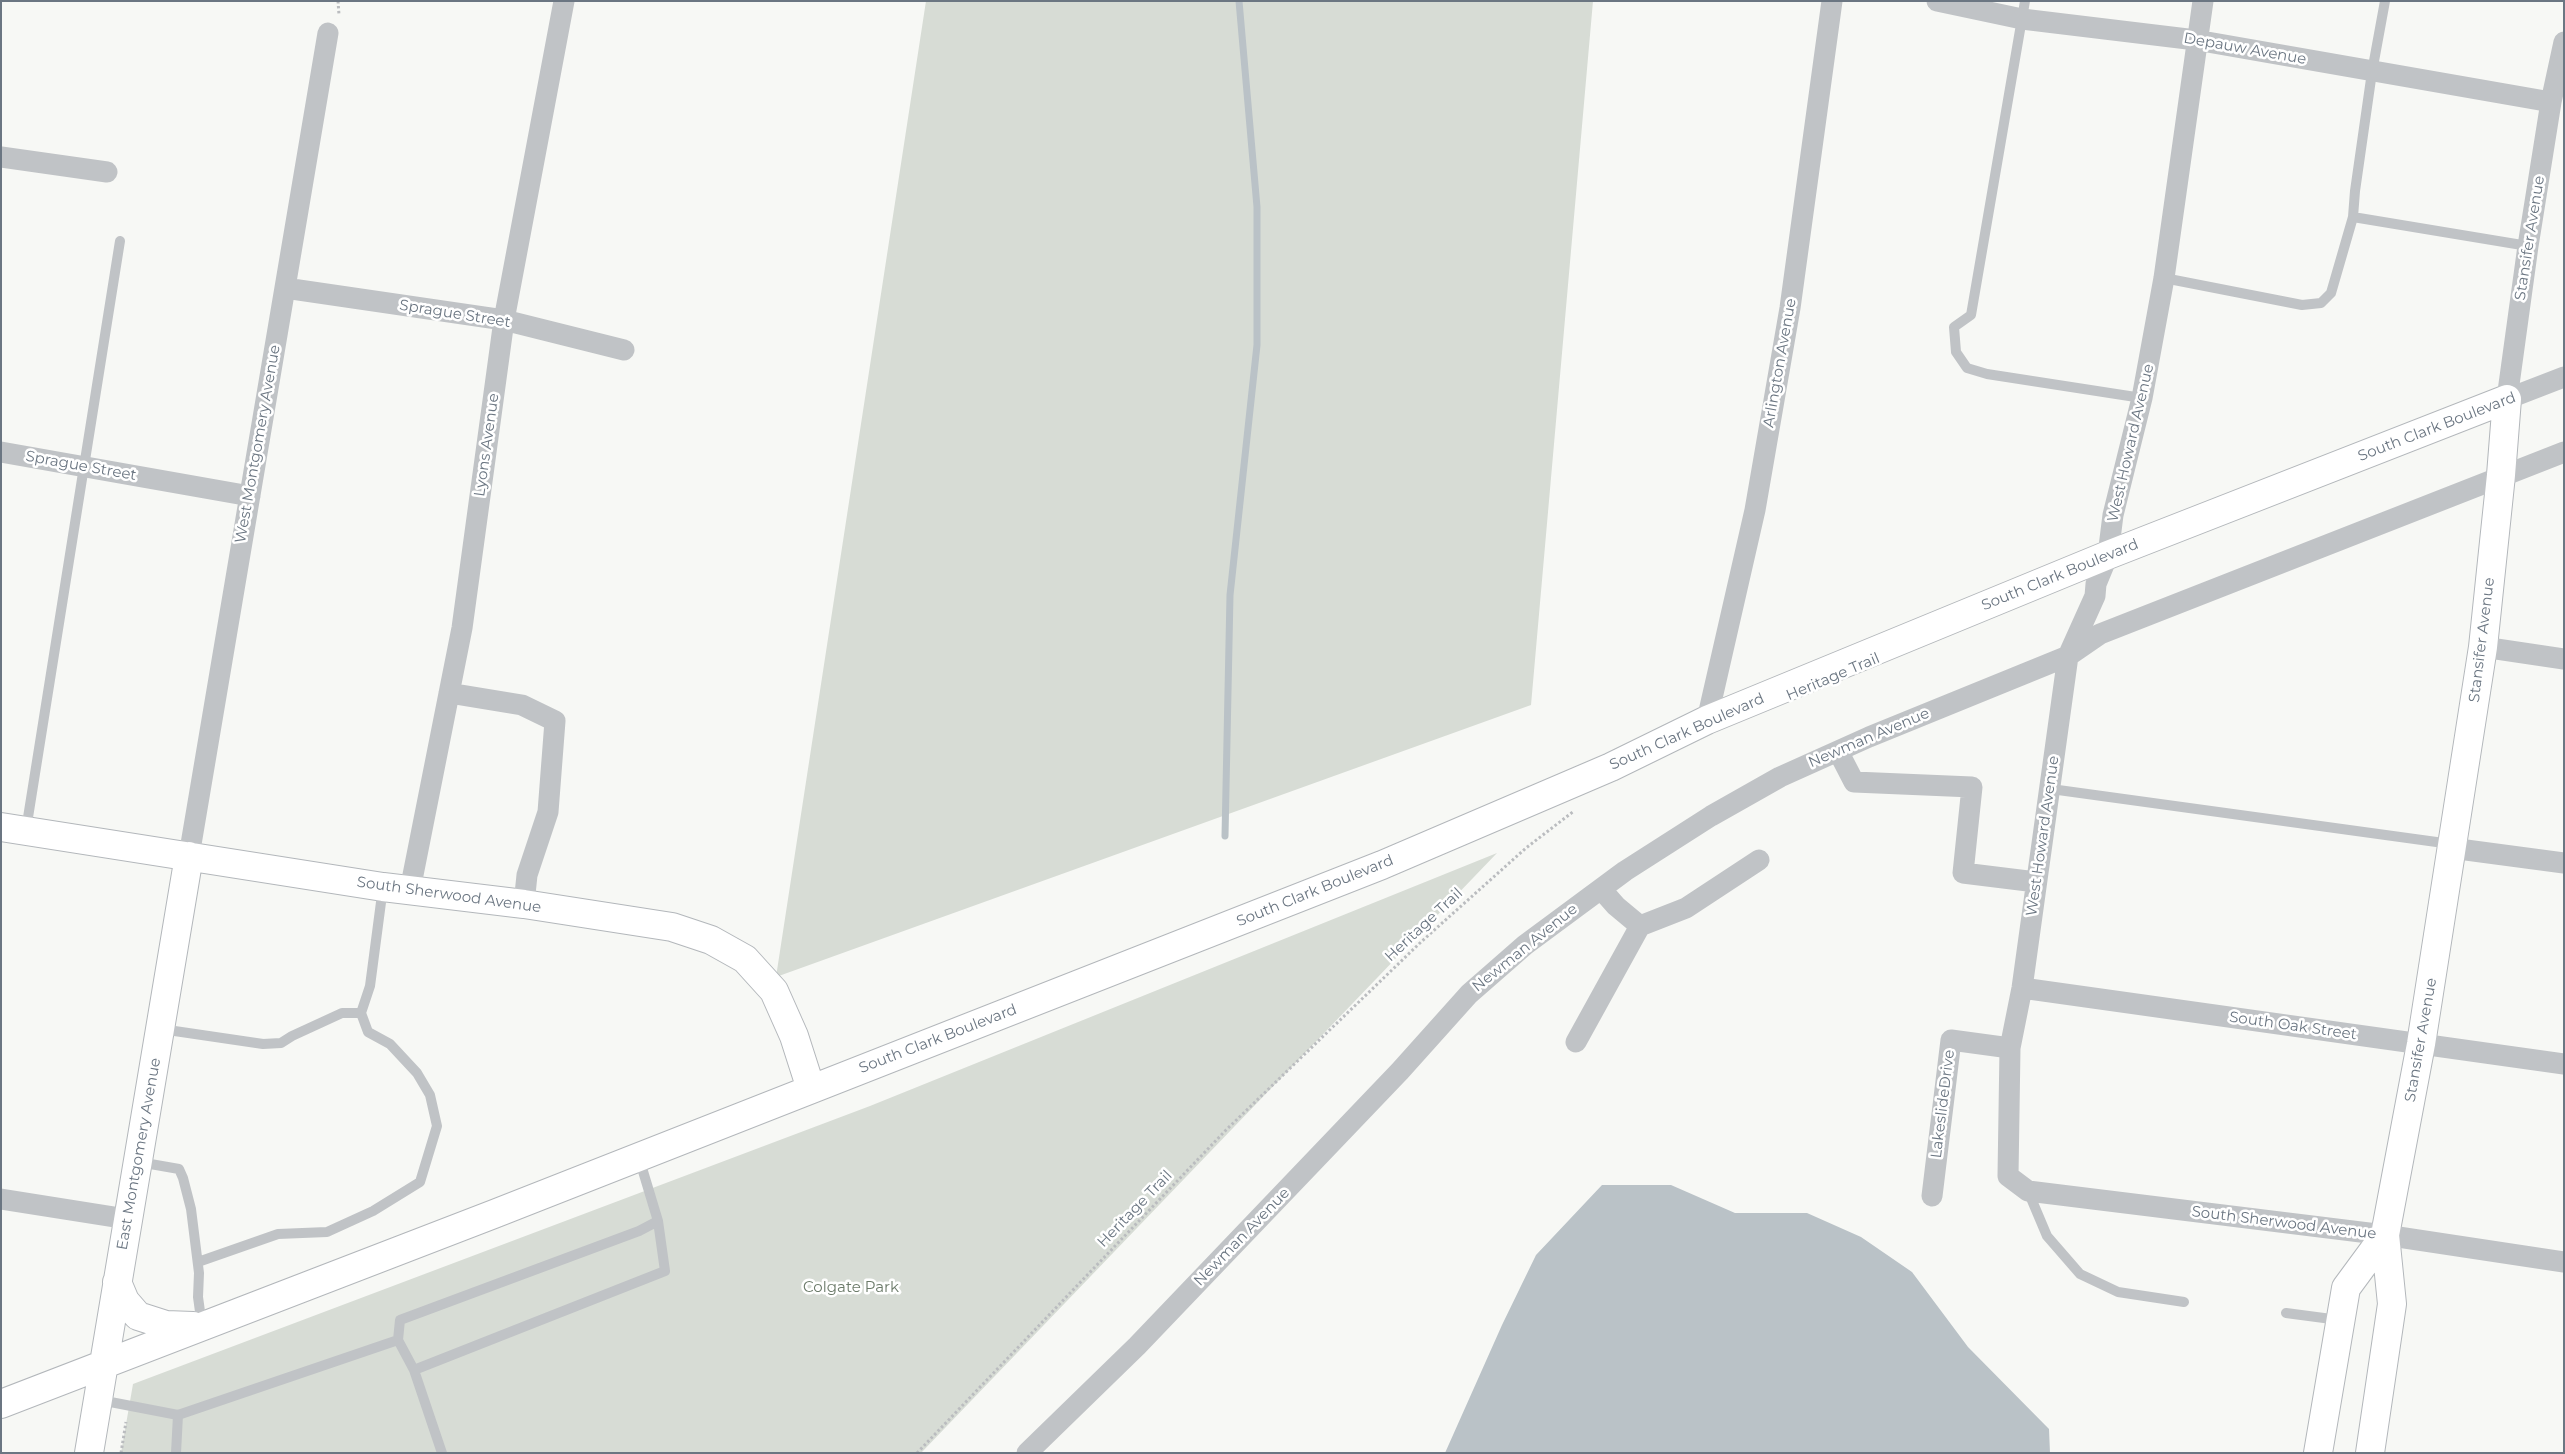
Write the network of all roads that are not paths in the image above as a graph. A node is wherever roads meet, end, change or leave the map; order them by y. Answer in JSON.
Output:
{"nodes":[{"id":1,"x":564,"y":1,"type":"edge"},
{"id":2,"x":1832,"y":1,"type":"edge"},
{"id":3,"x":1938,"y":1,"type":"edge"},
{"id":4,"x":2203,"y":1,"type":"edge"},
{"id":5,"x":2385,"y":1,"type":"edge"},
{"id":6,"x":2023,"y":10,"type":"edge"},
{"id":7,"x":328,"y":33,"type":"dead end"},
{"id":8,"x":2196,"y":40,"type":"junction"},
{"id":9,"x":2564,"y":42,"type":"edge"},
{"id":10,"x":2372,"y":72,"type":"junction"},
{"id":11,"x":2555,"y":113,"type":"edge"},
{"id":12,"x":1,"y":157,"type":"edge"},
{"id":13,"x":107,"y":172,"type":"dead end"},
{"id":14,"x":2353,"y":217,"type":"junction"},
{"id":15,"x":120,"y":240,"type":"dead end"},
{"id":16,"x":2528,"y":246,"type":"junction"},
{"id":17,"x":2164,"y":278,"type":"junction"},
{"id":18,"x":284,"y":288,"type":"junction"},
{"id":19,"x":504,"y":320,"type":"junction"},
{"id":20,"x":624,"y":350,"type":"dead end"},
{"id":21,"x":2564,"y":377,"type":"edge"},
{"id":22,"x":2142,"y":398,"type":"junction"},
{"id":23,"x":2507,"y":399,"type":"junction"},
{"id":24,"x":1,"y":452,"type":"edge"},
{"id":25,"x":2564,"y":452,"type":"edge"},
{"id":26,"x":84,"y":466,"type":"junction"},
{"id":27,"x":2501,"y":475,"type":"junction"},
{"id":28,"x":250,"y":496,"type":"junction"},
{"id":29,"x":2108,"y":556,"type":"junction"},
{"id":30,"x":2483,"y":646,"type":"junction"},
{"id":31,"x":2068,"y":656,"type":"junction"},
{"id":32,"x":2564,"y":659,"type":"edge"},
{"id":33,"x":449,"y":693,"type":"junction"},
{"id":34,"x":1707,"y":720,"type":"junction"},
{"id":35,"x":1838,"y":751,"type":"junction"},
{"id":36,"x":2051,"y":789,"type":"junction"},
{"id":37,"x":13,"y":829,"type":"edge"},
{"id":38,"x":2451,"y":846,"type":"junction"},
{"id":39,"x":189,"y":856,"type":"junction"},
{"id":40,"x":1759,"y":860,"type":"dead end"},
{"id":41,"x":2564,"y":863,"type":"edge"},
{"id":42,"x":2036,"y":882,"type":"junction"},
{"id":43,"x":383,"y":887,"type":"junction"},
{"id":44,"x":1601,"y":889,"type":"junction"},
{"id":45,"x":410,"y":890,"type":"junction"},
{"id":46,"x":524,"y":904,"type":"junction"},
{"id":47,"x":1640,"y":926,"type":"junction"},
{"id":48,"x":2022,"y":988,"type":"junction"},
{"id":49,"x":361,"y":1013,"type":"junction"},
{"id":50,"x":160,"y":1029,"type":"junction"},
{"id":51,"x":1576,"y":1042,"type":"dead end"},
{"id":52,"x":2421,"y":1044,"type":"junction"},
{"id":53,"x":2010,"y":1048,"type":"junction"},
{"id":54,"x":2564,"y":1064,"type":"edge"},
{"id":55,"x":811,"y":1089,"type":"junction"},
{"id":56,"x":638,"y":1157,"type":"junction"},
{"id":57,"x":138,"y":1162,"type":"junction"},
{"id":58,"x":2008,"y":1176,"type":"joint"},
{"id":59,"x":2028,"y":1191,"type":"junction"},
{"id":60,"x":1932,"y":1196,"type":"dead end"},
{"id":61,"x":1,"y":1199,"type":"edge"},
{"id":62,"x":127,"y":1219,"type":"junction"},
{"id":63,"x":658,"y":1221,"type":"junction"},
{"id":64,"x":2385,"y":1235,"type":"junction"},
{"id":65,"x":198,"y":1262,"type":"junction"},
{"id":66,"x":2564,"y":1262,"type":"edge"},
{"id":67,"x":117,"y":1282,"type":"junction"},
{"id":68,"x":2184,"y":1302,"type":"dead end"},
{"id":69,"x":2286,"y":1313,"type":"dead end"},
{"id":70,"x":2340,"y":1320,"type":"junction"},
{"id":71,"x":202,"y":1326,"type":"junction"},
{"id":72,"x":398,"y":1340,"type":"junction"},
{"id":73,"x":103,"y":1366,"type":"junction"},
{"id":74,"x":414,"y":1370,"type":"junction"},
{"id":75,"x":6,"y":1399,"type":"edge"},
{"id":76,"x":98,"y":1399,"type":"junction"},
{"id":77,"x":178,"y":1415,"type":"junction"},
{"id":78,"x":89,"y":1453,"type":"edge"},
{"id":79,"x":176,"y":1453,"type":"edge"},
{"id":80,"x":442,"y":1453,"type":"edge"},
{"id":81,"x":1027,"y":1453,"type":"edge"},
{"id":82,"x":2318,"y":1453,"type":"edge"},
{"id":83,"x":2370,"y":1453,"type":"edge"}],
"edges":[{"from":1,"to":19,"type":"street","name":"Lyons Avenue"},
{"from":2,"to":34,"type":"street","name":"Arlington Avenue"},
{"from":3,"to":6,"type":"street","name":"Depauw Avenue"},
{"from":4,"to":8,"type":"street","name":"West Howard Avenue"},
{"from":5,"to":10,"type":"lane"},
{"from":6,"to":8,"type":"street","name":"Depauw Avenue"},
{"from":6,"to":22,"type":"lane"},
{"from":7,"to":18,"type":"street","name":"West Montgomery Avenue"},
{"from":8,"to":10,"type":"street","name":"Depauw Avenue"},
{"from":8,"to":17,"type":"street","name":"West Howard Avenue"},
{"from":9,"to":11,"type":"street","name":"Stansifer Avenue"},
{"from":10,"to":11,"type":"street","name":"Depauw Avenue"},
{"from":10,"to":14,"type":"lane"},
{"from":11,"to":16,"type":"street","name":"Stansifer Avenue"},
{"from":12,"to":13,"type":"street"},
{"from":14,"to":16,"type":"lane"},
{"from":14,"to":17,"type":"lane"},
{"from":15,"to":26,"type":"lane"},
{"from":16,"to":23,"type":"street","name":"Stansifer Avenue"},
{"from":17,"to":22,"type":"street","name":"West Howard Avenue"},
{"from":18,"to":19,"type":"street","name":"Sprague Street"},
{"from":18,"to":28,"type":"street","name":"West Montgomery Avenue"},
{"from":19,"to":20,"type":"street","name":"Sprague Street"},
{"from":19,"to":33,"type":"street","name":"Lyons Avenue"},
{"from":21,"to":23,"type":"street","name":"South Clark Boulevard"},
{"from":22,"to":29,"type":"street","name":"West Howard Avenue"},
{"from":23,"to":27,"type":"street","name":"Stansifer Avenue"},
{"from":23,"to":29,"type":"street","name":"South Clark Boulevard"},
{"from":24,"to":26,"type":"street","name":"Sprague Street"},
{"from":25,"to":27,"type":"street"},
{"from":26,"to":28,"type":"street","name":"Sprague Street"},
{"from":26,"to":37,"type":"lane"},
{"from":27,"to":30,"type":"street","name":"Stansifer Avenue"},
{"from":27,"to":31,"type":"street"},
{"from":28,"to":39,"type":"street","name":"West Montgomery Avenue"},
{"from":29,"to":31,"type":"street","name":"West Howard Avenue"},
{"from":29,"to":34,"type":"street","name":"South Clark Boulevard"},
{"from":30,"to":32,"type":"street"},
{"from":30,"to":38,"type":"street","name":"Stansifer Avenue"},
{"from":31,"to":35,"type":"street","name":"Newman Avenue"},
{"from":31,"to":36,"type":"street","name":"West Howard Avenue"},
{"from":33,"to":45,"type":"street","name":"Lyons Avenue"},
{"from":33,"to":46,"type":"street"},
{"from":34,"to":55,"type":"street","name":"South Clark Boulevard"},
{"from":35,"to":42,"type":"street"},
{"from":35,"to":44,"type":"street","name":"Newman Avenue"},
{"from":36,"to":38,"type":"lane"},
{"from":36,"to":42,"type":"street","name":"West Howard Avenue"},
{"from":37,"to":39,"type":"street","name":"South Sherwood Avenue"},
{"from":38,"to":41,"type":"street"},
{"from":38,"to":52,"type":"street","name":"Stansifer Avenue"},
{"from":39,"to":43,"type":"street","name":"South Sherwood Avenue"},
{"from":39,"to":50,"type":"street","name":"East Montgomery Avenue"},
{"from":40,"to":47,"type":"street"},
{"from":42,"to":48,"type":"street","name":"West Howard Avenue"},
{"from":43,"to":45,"type":"street","name":"South Sherwood Avenue"},
{"from":43,"to":49,"type":"lane"},
{"from":44,"to":47,"type":"street"},
{"from":44,"to":81,"type":"street","name":"Newman Avenue"},
{"from":45,"to":46,"type":"street","name":"South Sherwood Avenue"},
{"from":46,"to":55,"type":"street","name":"South Sherwood Avenue"},
{"from":47,"to":51,"type":"street"},
{"from":48,"to":52,"type":"street","name":"South Oak Street"},
{"from":48,"to":53,"type":"street","name":"West Howard Avenue"},
{"from":49,"to":50,"type":"lane"},
{"from":49,"to":65,"type":"lane"},
{"from":50,"to":57,"type":"street","name":"East Montgomery Avenue"},
{"from":52,"to":54,"type":"street","name":"South Oak Street"},
{"from":52,"to":64,"type":"street","name":"Stansifer Avenue"},
{"from":53,"to":58,"type":"street","name":"West Howard Avenue"},
{"from":53,"to":60,"type":"street","name":"LakeslideDrive"},
{"from":55,"to":56,"type":"street","name":"South Clark Boulevard"},
{"from":56,"to":63,"type":"lane"},
{"from":56,"to":71,"type":"street","name":"South Clark Boulevard"},
{"from":57,"to":62,"type":"street","name":"East Montgomery Avenue"},
{"from":57,"to":65,"type":"lane"},
{"from":58,"to":59,"type":"street","name":"South Sherwood Avenue"},
{"from":59,"to":64,"type":"street","name":"South Sherwood Avenue"},
{"from":59,"to":68,"type":"lane"},
{"from":61,"to":62,"type":"street"},
{"from":62,"to":67,"type":"street","name":"East Montgomery Avenue"},
{"from":63,"to":72,"type":"lane"},
{"from":63,"to":74,"type":"lane"},
{"from":64,"to":66,"type":"street","name":"South Sherwood Avenue"},
{"from":64,"to":70,"type":"street"},
{"from":64,"to":83,"type":"street"},
{"from":65,"to":71,"type":"lane"},
{"from":67,"to":71,"type":"street"},
{"from":67,"to":73,"type":"street","name":"East Montgomery Avenue"},
{"from":69,"to":70,"type":"lane"},
{"from":70,"to":82,"type":"street"},
{"from":71,"to":73,"type":"street","name":"South Clark Boulevard"},
{"from":72,"to":74,"type":"lane"},
{"from":72,"to":77,"type":"lane"},
{"from":73,"to":75,"type":"street","name":"South Clark Boulevard"},
{"from":73,"to":76,"type":"street","name":"East Montgomery Avenue"},
{"from":74,"to":80,"type":"lane"},
{"from":76,"to":77,"type":"lane"},
{"from":76,"to":78,"type":"street","name":"East Montgomery Avenue"},
{"from":77,"to":79,"type":"lane"}]}
